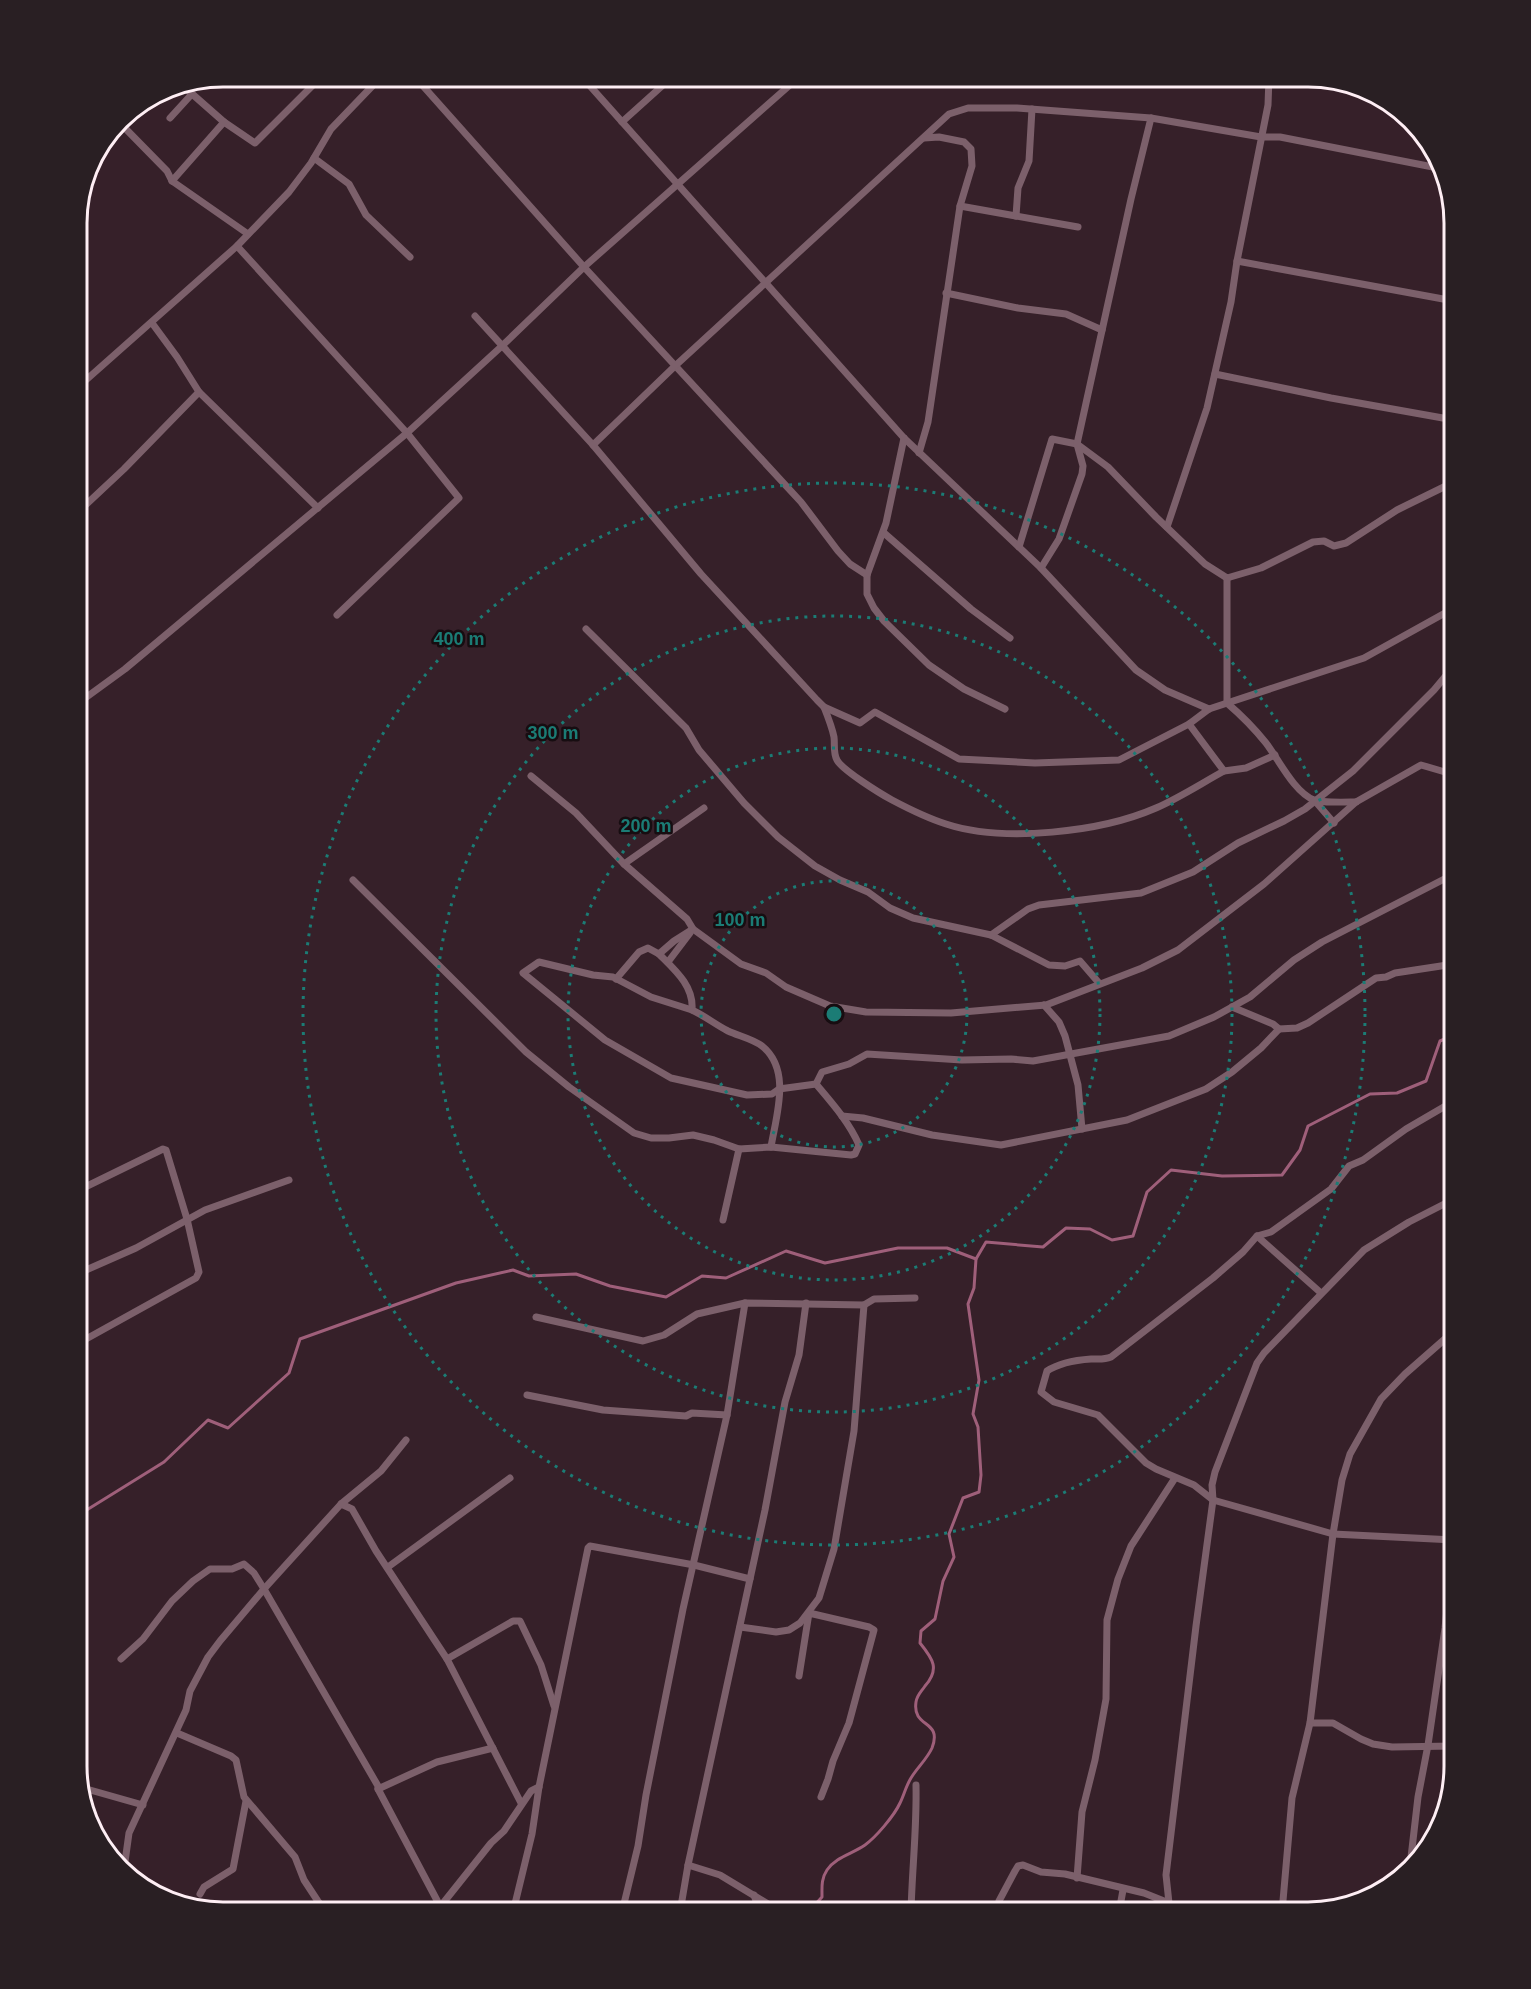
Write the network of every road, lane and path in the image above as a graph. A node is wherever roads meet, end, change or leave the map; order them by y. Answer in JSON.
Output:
{"nodes":[{"id":1,"x":310,"y":87,"type":"edge"},
{"id":2,"x":371,"y":87,"type":"edge"},
{"id":3,"x":425,"y":87,"type":"edge"},
{"id":4,"x":591,"y":87,"type":"edge"},
{"id":5,"x":661,"y":87,"type":"edge"},
{"id":6,"x":788,"y":87,"type":"edge"},
{"id":7,"x":1269,"y":87,"type":"edge"},
{"id":8,"x":188,"y":92,"type":"edge"},
{"id":9,"x":191,"y":95,"type":"junction"},
{"id":10,"x":1032,"y":109,"type":"junction"},
{"id":11,"x":170,"y":118,"type":"dead end"},
{"id":12,"x":1151,"y":118,"type":"junction"},
{"id":13,"x":224,"y":122,"type":"junction"},
{"id":14,"x":622,"y":122,"type":"junction"},
{"id":15,"x":125,"y":129,"type":"edge"},
{"id":16,"x":1260,"y":137,"type":"junction"},
{"id":17,"x":924,"y":138,"type":"junction"},
{"id":18,"x":314,"y":158,"type":"junction"},
{"id":19,"x":1432,"y":167,"type":"edge"},
{"id":20,"x":172,"y":181,"type":"junction"},
{"id":21,"x":679,"y":184,"type":"junction"},
{"id":22,"x":960,"y":206,"type":"junction"},
{"id":23,"x":1016,"y":216,"type":"junction"},
{"id":24,"x":1078,"y":227,"type":"dead end"},
{"id":25,"x":248,"y":234,"type":"junction"},
{"id":26,"x":237,"y":246,"type":"junction"},
{"id":27,"x":410,"y":257,"type":"dead end"},
{"id":28,"x":1237,"y":261,"type":"junction"},
{"id":29,"x":584,"y":267,"type":"junction"},
{"id":30,"x":765,"y":284,"type":"junction"},
{"id":31,"x":946,"y":293,"type":"junction"},
{"id":32,"x":1444,"y":299,"type":"edge"},
{"id":33,"x":475,"y":316,"type":"dead end"},
{"id":34,"x":152,"y":323,"type":"junction"},
{"id":35,"x":1102,"y":330,"type":"junction"},
{"id":36,"x":503,"y":345,"type":"junction"},
{"id":37,"x":675,"y":366,"type":"junction"},
{"id":38,"x":1215,"y":374,"type":"junction"},
{"id":39,"x":87,"y":379,"type":"edge"},
{"id":40,"x":199,"y":392,"type":"junction"},
{"id":41,"x":1444,"y":418,"type":"edge"},
{"id":42,"x":407,"y":433,"type":"junction"},
{"id":43,"x":904,"y":438,"type":"junction"},
{"id":44,"x":1077,"y":444,"type":"junction"},
{"id":45,"x":593,"y":445,"type":"junction"},
{"id":46,"x":919,"y":453,"type":"junction"},
{"id":47,"x":1444,"y":487,"type":"edge"},
{"id":48,"x":87,"y":504,"type":"edge"},
{"id":49,"x":318,"y":508,"type":"junction"},
{"id":50,"x":1167,"y":527,"type":"junction"},
{"id":51,"x":884,"y":533,"type":"junction"},
{"id":52,"x":1019,"y":547,"type":"junction"},
{"id":53,"x":1041,"y":568,"type":"junction"},
{"id":54,"x":867,"y":575,"type":"junction"},
{"id":55,"x":1227,"y":578,"type":"junction"},
{"id":56,"x":1444,"y":614,"type":"edge"},
{"id":57,"x":337,"y":615,"type":"dead end"},
{"id":58,"x":586,"y":629,"type":"dead end"},
{"id":59,"x":1010,"y":638,"type":"dead end"},
{"id":60,"x":1444,"y":679,"type":"edge"},
{"id":61,"x":87,"y":697,"type":"edge"},
{"id":62,"x":1227,"y":703,"type":"junction"},
{"id":63,"x":824,"y":707,"type":"junction"},
{"id":64,"x":1005,"y":709,"type":"dead end"},
{"id":65,"x":1209,"y":710,"type":"junction"},
{"id":66,"x":1189,"y":724,"type":"junction"},
{"id":67,"x":1275,"y":755,"type":"junction"},
{"id":68,"x":1224,"y":771,"type":"junction"},
{"id":69,"x":1444,"y":772,"type":"edge"},
{"id":70,"x":531,"y":776,"type":"dead end"},
{"id":71,"x":1315,"y":801,"type":"junction"},
{"id":72,"x":1356,"y":802,"type":"junction"},
{"id":73,"x":704,"y":808,"type":"dead end"},
{"id":74,"x":1334,"y":823,"type":"junction"},
{"id":75,"x":624,"y":864,"type":"junction"},
{"id":76,"x":353,"y":880,"type":"dead end"},
{"id":77,"x":1444,"y":880,"type":"edge"},
{"id":78,"x":693,"y":929,"type":"junction"},
{"id":79,"x":991,"y":935,"type":"junction"},
{"id":80,"x":659,"y":954,"type":"junction"},
{"id":81,"x":668,"y":962,"type":"junction"},
{"id":82,"x":1444,"y":965,"type":"edge"},
{"id":83,"x":616,"y":979,"type":"junction"},
{"id":84,"x":1099,"y":984,"type":"junction"},
{"id":85,"x":1044,"y":1005,"type":"junction"},
{"id":86,"x":1232,"y":1007,"type":"junction"},
{"id":87,"x":692,"y":1010,"type":"junction"},
{"id":88,"x":1279,"y":1029,"type":"junction"},
{"id":89,"x":1071,"y":1055,"type":"junction"},
{"id":90,"x":816,"y":1084,"type":"junction"},
{"id":91,"x":779,"y":1089,"type":"junction"},
{"id":92,"x":1444,"y":1107,"type":"edge"},
{"id":93,"x":842,"y":1116,"type":"junction"},
{"id":94,"x":1082,"y":1129,"type":"junction"},
{"id":95,"x":771,"y":1147,"type":"junction"},
{"id":96,"x":739,"y":1149,"type":"junction"},
{"id":97,"x":288,"y":1180,"type":"dead end"},
{"id":98,"x":87,"y":1185,"type":"edge"},
{"id":99,"x":1444,"y":1204,"type":"edge"},
{"id":100,"x":187,"y":1219,"type":"junction"},
{"id":101,"x":723,"y":1220,"type":"dead end"},
{"id":102,"x":1257,"y":1236,"type":"junction"},
{"id":103,"x":87,"y":1270,"type":"edge"},
{"id":104,"x":1320,"y":1293,"type":"junction"},
{"id":105,"x":915,"y":1298,"type":"dead end"},
{"id":106,"x":745,"y":1303,"type":"junction"},
{"id":107,"x":806,"y":1303,"type":"junction"},
{"id":108,"x":864,"y":1305,"type":"junction"},
{"id":109,"x":536,"y":1317,"type":"dead end"},
{"id":110,"x":87,"y":1338,"type":"edge"},
{"id":111,"x":1444,"y":1340,"type":"edge"},
{"id":112,"x":527,"y":1395,"type":"dead end"},
{"id":113,"x":727,"y":1415,"type":"junction"},
{"id":114,"x":406,"y":1440,"type":"dead end"},
{"id":115,"x":510,"y":1478,"type":"dead end"},
{"id":116,"x":1175,"y":1478,"type":"junction"},
{"id":117,"x":1213,"y":1500,"type":"junction"},
{"id":118,"x":341,"y":1504,"type":"junction"},
{"id":119,"x":1333,"y":1534,"type":"junction"},
{"id":120,"x":1444,"y":1539,"type":"edge"},
{"id":121,"x":694,"y":1565,"type":"junction"},
{"id":122,"x":388,"y":1567,"type":"junction"},
{"id":123,"x":750,"y":1579,"type":"junction"},
{"id":124,"x":264,"y":1589,"type":"junction"},
{"id":125,"x":809,"y":1613,"type":"junction"},
{"id":126,"x":1444,"y":1626,"type":"edge"},
{"id":127,"x":740,"y":1627,"type":"junction"},
{"id":128,"x":121,"y":1659,"type":"dead end"},
{"id":129,"x":447,"y":1659,"type":"junction"},
{"id":130,"x":800,"y":1676,"type":"dead end"},
{"id":131,"x":555,"y":1708,"type":"junction"},
{"id":132,"x":1310,"y":1723,"type":"junction"},
{"id":133,"x":177,"y":1733,"type":"junction"},
{"id":134,"x":1428,"y":1745,"type":"junction"},
{"id":135,"x":1444,"y":1746,"type":"edge"},
{"id":136,"x":493,"y":1748,"type":"junction"},
{"id":137,"x":916,"y":1785,"type":"dead end"},
{"id":138,"x":539,"y":1787,"type":"junction"},
{"id":139,"x":378,"y":1789,"type":"junction"},
{"id":140,"x":89,"y":1790,"type":"edge"},
{"id":141,"x":821,"y":1797,"type":"dead end"},
{"id":142,"x":246,"y":1801,"type":"junction"},
{"id":143,"x":522,"y":1803,"type":"junction"},
{"id":144,"x":143,"y":1805,"type":"junction"},
{"id":145,"x":1411,"y":1854,"type":"edge"},
{"id":146,"x":125,"y":1860,"type":"edge"},
{"id":147,"x":688,"y":1865,"type":"junction"},
{"id":148,"x":1077,"y":1878,"type":"junction"},
{"id":149,"x":1123,"y":1890,"type":"junction"},
{"id":150,"x":200,"y":1894,"type":"dead end"},
{"id":151,"x":754,"y":1896,"type":"junction"},
{"id":152,"x":318,"y":1902,"type":"edge"},
{"id":153,"x":434,"y":1902,"type":"edge"},
{"id":154,"x":444,"y":1902,"type":"edge"},
{"id":155,"x":515,"y":1902,"type":"edge"},
{"id":156,"x":624,"y":1902,"type":"edge"},
{"id":157,"x":682,"y":1902,"type":"edge"},
{"id":158,"x":756,"y":1902,"type":"edge"},
{"id":159,"x":767,"y":1902,"type":"edge"},
{"id":160,"x":911,"y":1902,"type":"edge"},
{"id":161,"x":999,"y":1902,"type":"edge"},
{"id":162,"x":1121,"y":1902,"type":"edge"},
{"id":163,"x":1166,"y":1902,"type":"edge"},
{"id":164,"x":1169,"y":1902,"type":"edge"},
{"id":165,"x":1283,"y":1902,"type":"edge"}],
"edges":[{"from":1,"to":13,"type":"street"},
{"from":2,"to":18,"type":"street"},
{"from":3,"to":29,"type":"street"},
{"from":4,"to":14,"type":"street"},
{"from":5,"to":14,"type":"street"},
{"from":6,"to":21,"type":"street"},
{"from":7,"to":16,"type":"street"},
{"from":8,"to":9,"type":"street"},
{"from":9,"to":11,"type":"street"},
{"from":9,"to":13,"type":"street"},
{"from":10,"to":12,"type":"street"},
{"from":10,"to":17,"type":"street"},
{"from":10,"to":23,"type":"street"},
{"from":12,"to":16,"type":"street"},
{"from":12,"to":35,"type":"street"},
{"from":13,"to":20,"type":"street"},
{"from":14,"to":21,"type":"street"},
{"from":15,"to":20,"type":"street"},
{"from":16,"to":19,"type":"street"},
{"from":16,"to":28,"type":"street"},
{"from":17,"to":22,"type":"street"},
{"from":17,"to":30,"type":"street"},
{"from":18,"to":25,"type":"street"},
{"from":18,"to":27,"type":"street"},
{"from":20,"to":25,"type":"street"},
{"from":21,"to":29,"type":"street"},
{"from":21,"to":30,"type":"street"},
{"from":22,"to":23,"type":"street"},
{"from":22,"to":31,"type":"street"},
{"from":23,"to":24,"type":"street"},
{"from":25,"to":26,"type":"street"},
{"from":26,"to":34,"type":"street"},
{"from":26,"to":42,"type":"street"},
{"from":28,"to":32,"type":"street"},
{"from":28,"to":38,"type":"street"},
{"from":29,"to":36,"type":"street"},
{"from":29,"to":37,"type":"street"},
{"from":30,"to":37,"type":"street"},
{"from":30,"to":43,"type":"street"},
{"from":31,"to":35,"type":"street"},
{"from":31,"to":46,"type":"street"},
{"from":33,"to":36,"type":"street"},
{"from":34,"to":39,"type":"street"},
{"from":34,"to":40,"type":"street"},
{"from":35,"to":44,"type":"street"},
{"from":36,"to":42,"type":"street"},
{"from":36,"to":45,"type":"street"},
{"from":37,"to":45,"type":"street"},
{"from":37,"to":54,"type":"street"},
{"from":38,"to":41,"type":"street"},
{"from":38,"to":50,"type":"street"},
{"from":40,"to":48,"type":"street"},
{"from":40,"to":49,"type":"street"},
{"from":42,"to":49,"type":"street"},
{"from":42,"to":57,"type":"street"},
{"from":43,"to":46,"type":"street"},
{"from":43,"to":51,"type":"street"},
{"from":44,"to":50,"type":"street"},
{"from":44,"to":52,"type":"street"},
{"from":44,"to":53,"type":"street"},
{"from":45,"to":63,"type":"street"},
{"from":46,"to":52,"type":"street"},
{"from":47,"to":55,"type":"street"},
{"from":49,"to":61,"type":"street"},
{"from":50,"to":55,"type":"street"},
{"from":51,"to":54,"type":"street"},
{"from":51,"to":59,"type":"street"},
{"from":52,"to":53,"type":"street"},
{"from":53,"to":65,"type":"street"},
{"from":54,"to":64,"type":"street"},
{"from":55,"to":62,"type":"street"},
{"from":56,"to":62,"type":"street"},
{"from":58,"to":79,"type":"street"},
{"from":60,"to":71,"type":"street"},
{"from":62,"to":65,"type":"street"},
{"from":62,"to":67,"type":"street"},
{"from":63,"to":66,"type":"street"},
{"from":63,"to":68,"type":"street"},
{"from":65,"to":66,"type":"street"},
{"from":66,"to":68,"type":"street"},
{"from":67,"to":68,"type":"street"},
{"from":67,"to":71,"type":"street"},
{"from":69,"to":72,"type":"street"},
{"from":70,"to":75,"type":"street"},
{"from":71,"to":72,"type":"street"},
{"from":71,"to":74,"type":"street"},
{"from":71,"to":79,"type":"street"},
{"from":72,"to":74,"type":"street"},
{"from":73,"to":75,"type":"street"},
{"from":74,"to":84,"type":"street"},
{"from":75,"to":78,"type":"street"},
{"from":76,"to":96,"type":"street"},
{"from":77,"to":86,"type":"street"},
{"from":78,"to":80,"type":"street"},
{"from":78,"to":81,"type":"street"},
{"from":78,"to":85,"type":"street"},
{"from":79,"to":84,"type":"street"},
{"from":80,"to":81,"type":"street"},
{"from":80,"to":83,"type":"street"},
{"from":81,"to":87,"type":"street"},
{"from":82,"to":88,"type":"street"},
{"from":83,"to":87,"type":"street"},
{"from":83,"to":91,"type":"street"},
{"from":84,"to":85,"type":"street"},
{"from":85,"to":89,"type":"street"},
{"from":86,"to":88,"type":"street"},
{"from":86,"to":89,"type":"street"},
{"from":87,"to":91,"type":"street"},
{"from":88,"to":94,"type":"street"},
{"from":89,"to":90,"type":"street"},
{"from":89,"to":94,"type":"street"},
{"from":90,"to":91,"type":"street"},
{"from":90,"to":93,"type":"street"},
{"from":91,"to":95,"type":"street"},
{"from":92,"to":102,"type":"street"},
{"from":93,"to":94,"type":"street"},
{"from":93,"to":95,"type":"street"},
{"from":95,"to":96,"type":"street"},
{"from":96,"to":101,"type":"street"},
{"from":97,"to":100,"type":"street"},
{"from":98,"to":100,"type":"street"},
{"from":99,"to":104,"type":"street"},
{"from":100,"to":103,"type":"street"},
{"from":100,"to":110,"type":"street"},
{"from":102,"to":104,"type":"street"},
{"from":102,"to":116,"type":"street"},
{"from":104,"to":117,"type":"street"},
{"from":105,"to":108,"type":"street"},
{"from":106,"to":107,"type":"street"},
{"from":106,"to":109,"type":"street"},
{"from":106,"to":113,"type":"street"},
{"from":107,"to":108,"type":"street"},
{"from":107,"to":123,"type":"street"},
{"from":108,"to":125,"type":"street"},
{"from":111,"to":119,"type":"street"},
{"from":112,"to":113,"type":"street"},
{"from":113,"to":121,"type":"street"},
{"from":114,"to":118,"type":"street"},
{"from":115,"to":122,"type":"street"},
{"from":116,"to":117,"type":"street"},
{"from":116,"to":148,"type":"street"},
{"from":117,"to":119,"type":"street"},
{"from":117,"to":164,"type":"street"},
{"from":118,"to":122,"type":"street"},
{"from":118,"to":124,"type":"street"},
{"from":119,"to":120,"type":"street"},
{"from":119,"to":132,"type":"street"},
{"from":121,"to":123,"type":"street"},
{"from":121,"to":131,"type":"street"},
{"from":121,"to":156,"type":"street"},
{"from":122,"to":129,"type":"street"},
{"from":123,"to":127,"type":"street"},
{"from":124,"to":128,"type":"street"},
{"from":124,"to":133,"type":"street"},
{"from":124,"to":139,"type":"street"},
{"from":125,"to":127,"type":"street"},
{"from":125,"to":130,"type":"street"},
{"from":125,"to":141,"type":"street"},
{"from":126,"to":134,"type":"street"},
{"from":127,"to":147,"type":"street"},
{"from":129,"to":131,"type":"street"},
{"from":129,"to":136,"type":"street"},
{"from":131,"to":138,"type":"street"},
{"from":132,"to":134,"type":"street"},
{"from":132,"to":165,"type":"street"},
{"from":133,"to":142,"type":"street"},
{"from":133,"to":144,"type":"street"},
{"from":134,"to":135,"type":"street"},
{"from":134,"to":145,"type":"street"},
{"from":136,"to":139,"type":"street"},
{"from":136,"to":143,"type":"street"},
{"from":137,"to":160,"type":"street"},
{"from":138,"to":143,"type":"street"},
{"from":138,"to":155,"type":"street"},
{"from":139,"to":153,"type":"street"},
{"from":140,"to":144,"type":"street"},
{"from":142,"to":150,"type":"street"},
{"from":142,"to":152,"type":"street"},
{"from":143,"to":154,"type":"street"},
{"from":144,"to":146,"type":"street"},
{"from":147,"to":151,"type":"street"},
{"from":147,"to":157,"type":"street"},
{"from":148,"to":149,"type":"street"},
{"from":148,"to":161,"type":"street"},
{"from":149,"to":162,"type":"street"},
{"from":149,"to":163,"type":"street"},
{"from":151,"to":158,"type":"street"},
{"from":151,"to":159,"type":"street"}]}
